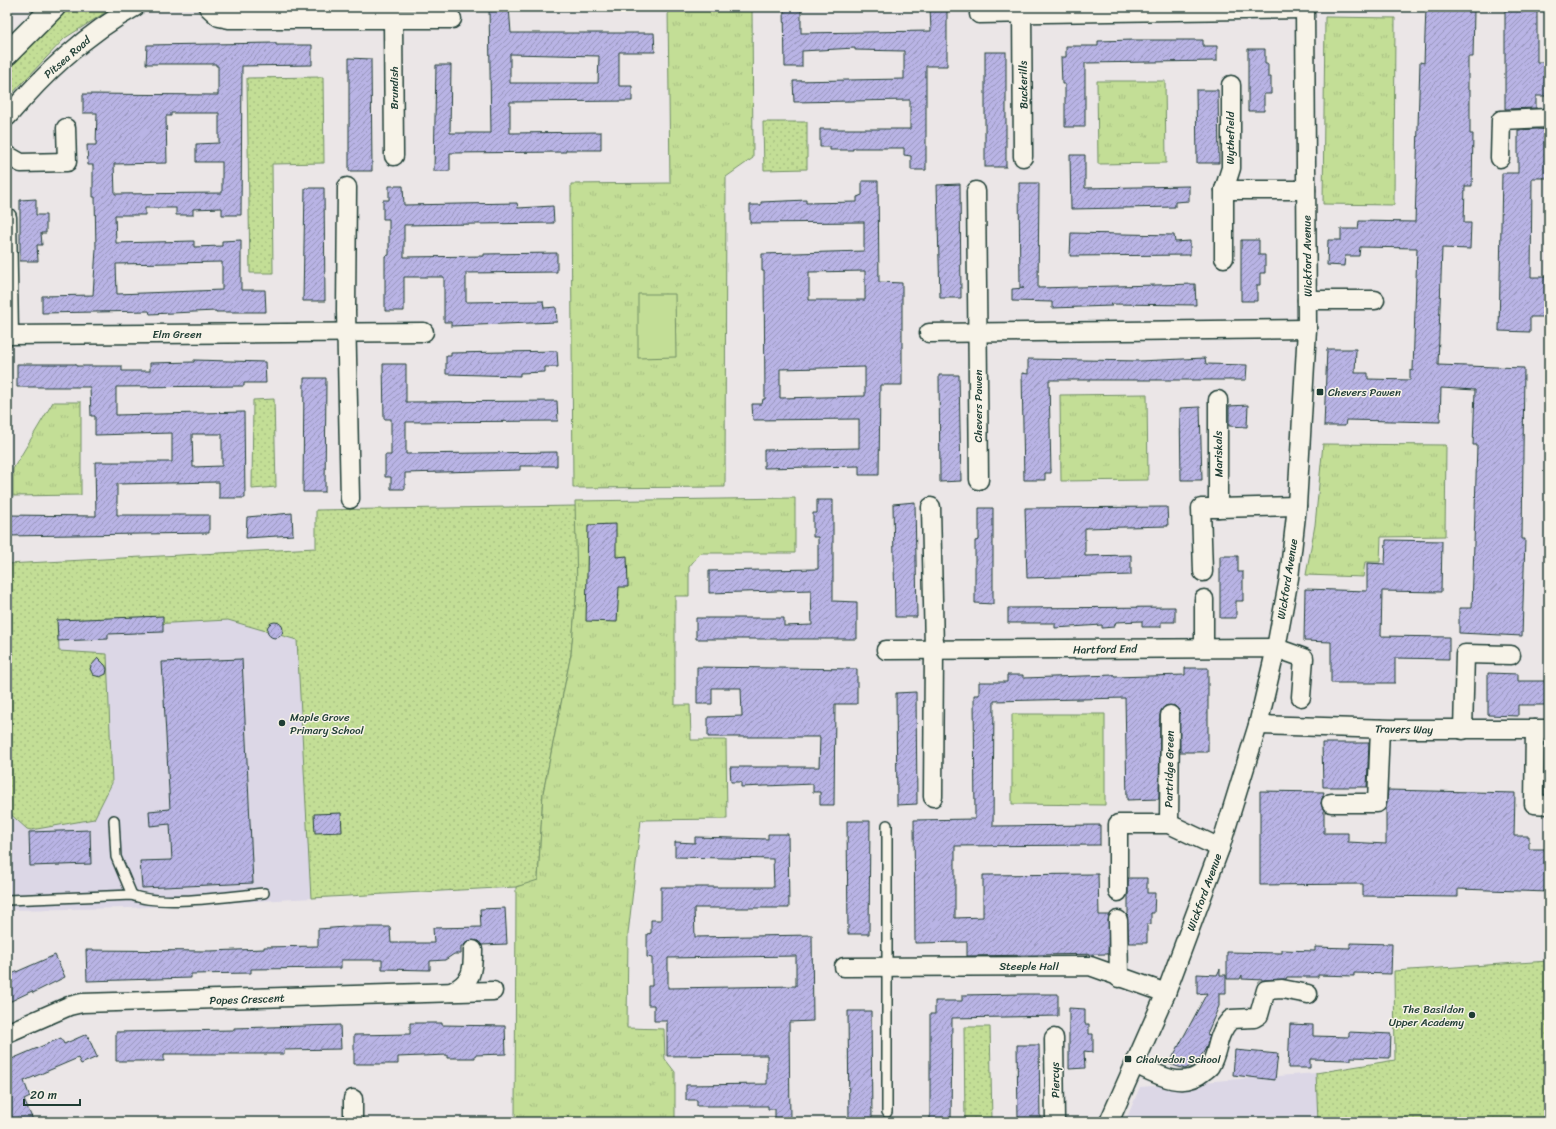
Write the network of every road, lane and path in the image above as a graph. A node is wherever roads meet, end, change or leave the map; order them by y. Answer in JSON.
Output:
{"nodes":[{"id":1,"x":54,"y":7,"type":"edge"},
{"id":2,"x":135,"y":7,"type":"edge"},
{"id":3,"x":208,"y":7,"type":"edge"},
{"id":4,"x":1305,"y":8,"type":"edge"},
{"id":5,"x":1254,"y":9,"type":"edge"},
{"id":6,"x":1022,"y":10,"type":"edge"},
{"id":7,"x":979,"y":14,"type":"dead end"},
{"id":8,"x":385,"y":15,"type":"edge"},
{"id":9,"x":452,"y":19,"type":"dead end"},
{"id":10,"x":7,"y":54,"type":"edge"},
{"id":11,"x":1231,"y":85,"type":"dead end"},
{"id":12,"x":7,"y":117,"type":"edge"},
{"id":13,"x":1549,"y":118,"type":"edge"},
{"id":14,"x":66,"y":128,"type":"dead end"},
{"id":15,"x":7,"y":155,"type":"edge"},
{"id":16,"x":394,"y":156,"type":"dead end"},
{"id":17,"x":1023,"y":157,"type":"dead end"},
{"id":18,"x":1500,"y":158,"type":"dead end"},
{"id":19,"x":347,"y":187,"type":"dead end"},
{"id":20,"x":1224,"y":190,"type":"junction"},
{"id":21,"x":1306,"y":190,"type":"junction"},
{"id":22,"x":976,"y":191,"type":"dead end"},
{"id":23,"x":7,"y":217,"type":"edge"},
{"id":24,"x":1224,"y":258,"type":"dead end"},
{"id":25,"x":1307,"y":300,"type":"junction"},
{"id":26,"x":1375,"y":300,"type":"dead end"},
{"id":27,"x":1307,"y":330,"type":"junction"},
{"id":28,"x":424,"y":332,"type":"dead end"},
{"id":29,"x":978,"y":332,"type":"junction"},
{"id":30,"x":347,"y":333,"type":"junction"},
{"id":31,"x":929,"y":333,"type":"dead end"},
{"id":32,"x":8,"y":335,"type":"edge"},
{"id":33,"x":1218,"y":400,"type":"dead end"},
{"id":34,"x":978,"y":480,"type":"dead end"},
{"id":35,"x":350,"y":499,"type":"dead end"},
{"id":36,"x":1297,"y":506,"type":"junction"},
{"id":37,"x":931,"y":507,"type":"dead end"},
{"id":38,"x":1218,"y":508,"type":"junction"},
{"id":39,"x":1203,"y":572,"type":"dead end"},
{"id":40,"x":1204,"y":599,"type":"dead end"},
{"id":41,"x":1204,"y":647,"type":"junction"},
{"id":42,"x":1276,"y":648,"type":"junction"},
{"id":43,"x":934,"y":649,"type":"junction"},
{"id":44,"x":886,"y":650,"type":"dead end"},
{"id":45,"x":1511,"y":655,"type":"dead end"},
{"id":46,"x":1301,"y":697,"type":"dead end"},
{"id":47,"x":1170,"y":715,"type":"dead end"},
{"id":48,"x":1258,"y":725,"type":"junction"},
{"id":49,"x":1380,"y":729,"type":"junction"},
{"id":50,"x":1542,"y":729,"type":"edge"},
{"id":51,"x":1463,"y":730,"type":"junction"},
{"id":52,"x":933,"y":797,"type":"dead end"},
{"id":53,"x":1331,"y":803,"type":"dead end"},
{"id":54,"x":1549,"y":804,"type":"edge"},
{"id":55,"x":114,"y":820,"type":"dead end"},
{"id":56,"x":1169,"y":824,"type":"junction"},
{"id":57,"x":887,"y":825,"type":"dead end"},
{"id":58,"x":1220,"y":848,"type":"junction"},
{"id":59,"x":1118,"y":892,"type":"dead end"},
{"id":60,"x":264,"y":893,"type":"dead end"},
{"id":61,"x":132,"y":895,"type":"junction"},
{"id":62,"x":7,"y":900,"type":"edge"},
{"id":63,"x":1118,"y":920,"type":"dead end"},
{"id":64,"x":473,"y":950,"type":"dead end"},
{"id":65,"x":844,"y":967,"type":"dead end"},
{"id":66,"x":887,"y":967,"type":"junction"},
{"id":67,"x":1119,"y":978,"type":"junction"},
{"id":68,"x":493,"y":991,"type":"dead end"},
{"id":69,"x":452,"y":992,"type":"junction"},
{"id":70,"x":1166,"y":993,"type":"junction"},
{"id":71,"x":1308,"y":994,"type":"dead end"},
{"id":72,"x":7,"y":1033,"type":"edge"},
{"id":73,"x":1054,"y":1038,"type":"dead end"},
{"id":74,"x":1135,"y":1064,"type":"junction"},
{"id":75,"x":353,"y":1099,"type":"dead end"},
{"id":76,"x":887,"y":1112,"type":"dead end"},
{"id":77,"x":353,"y":1122,"type":"edge"},
{"id":78,"x":1055,"y":1122,"type":"edge"},
{"id":79,"x":1109,"y":1122,"type":"edge"}],
"edges":[{"from":1,"to":10,"type":"main road"},
{"from":2,"to":12,"type":"street","name":"Pitsea Road"},
{"from":3,"to":8,"type":"street"},
{"from":4,"to":5,"type":"street"},
{"from":4,"to":21,"type":"street","name":"Wickford Avenue"},
{"from":5,"to":6,"type":"street"},
{"from":6,"to":7,"type":"street"},
{"from":6,"to":17,"type":"street","name":"Buckerills"},
{"from":8,"to":9,"type":"street"},
{"from":8,"to":16,"type":"street","name":"Brundish"},
{"from":11,"to":20,"type":"street","name":"Wythefield"},
{"from":13,"to":18,"type":"street"},
{"from":14,"to":15,"type":"street"},
{"from":19,"to":30,"type":"street"},
{"from":20,"to":21,"type":"street"},
{"from":20,"to":24,"type":"street","name":"Wythefield"},
{"from":21,"to":25,"type":"street","name":"Wickford Avenue"},
{"from":22,"to":29,"type":"street","name":"Chevers Pawen"},
{"from":23,"to":32,"type":"street"},
{"from":25,"to":26,"type":"street"},
{"from":25,"to":27,"type":"street","name":"Wickford Avenue"},
{"from":27,"to":29,"type":"street"},
{"from":27,"to":36,"type":"street","name":"Wickford Avenue"},
{"from":28,"to":30,"type":"street","name":"Elm Green"},
{"from":29,"to":31,"type":"street"},
{"from":29,"to":34,"type":"street","name":"Chevers Pawen"},
{"from":30,"to":32,"type":"street","name":"Elm Green"},
{"from":30,"to":35,"type":"street"},
{"from":33,"to":38,"type":"street","name":"Mariskals"},
{"from":36,"to":38,"type":"street"},
{"from":36,"to":42,"type":"street","name":"Wickford Avenue"},
{"from":37,"to":43,"type":"street"},
{"from":38,"to":39,"type":"street"},
{"from":40,"to":41,"type":"street"},
{"from":41,"to":42,"type":"street","name":"Hartford End"},
{"from":41,"to":43,"type":"street","name":"Hartford End"},
{"from":42,"to":46,"type":"street","name":"Hartford End"},
{"from":42,"to":48,"type":"street","name":"Wickford Avenue"},
{"from":43,"to":44,"type":"street","name":"Hartford End"},
{"from":43,"to":52,"type":"street"},
{"from":45,"to":51,"type":"street"},
{"from":47,"to":56,"type":"street","name":"Partridge Green"},
{"from":48,"to":49,"type":"street","name":"Travers Way"},
{"from":48,"to":58,"type":"street","name":"Wickford Avenue"},
{"from":49,"to":51,"type":"street","name":"Travers Way"},
{"from":49,"to":53,"type":"street"},
{"from":50,"to":51,"type":"street","name":"Travers Way"},
{"from":50,"to":54,"type":"street"},
{"from":55,"to":61,"type":"lane"},
{"from":56,"to":58,"type":"street","name":"Partridge Green"},
{"from":56,"to":59,"type":"street","name":"Partridge Green"},
{"from":57,"to":66,"type":"lane"},
{"from":58,"to":70,"type":"street","name":"Wickford Avenue"},
{"from":60,"to":61,"type":"lane"},
{"from":61,"to":62,"type":"lane"},
{"from":63,"to":67,"type":"street"},
{"from":64,"to":69,"type":"street"},
{"from":65,"to":66,"type":"street","name":"Steeple Hall"},
{"from":66,"to":67,"type":"street","name":"Steeple Hall"},
{"from":66,"to":76,"type":"lane"},
{"from":67,"to":70,"type":"street","name":"Steeple Hall"},
{"from":68,"to":69,"type":"street","name":"Popes Crescent"},
{"from":69,"to":72,"type":"street","name":"Popes Crescent"},
{"from":70,"to":74,"type":"street","name":"Wickford Avenue"},
{"from":71,"to":74,"type":"street"},
{"from":73,"to":78,"type":"street","name":"Piercys"},
{"from":74,"to":79,"type":"street","name":"Wickford Avenue"},
{"from":75,"to":77,"type":"street"}]}
